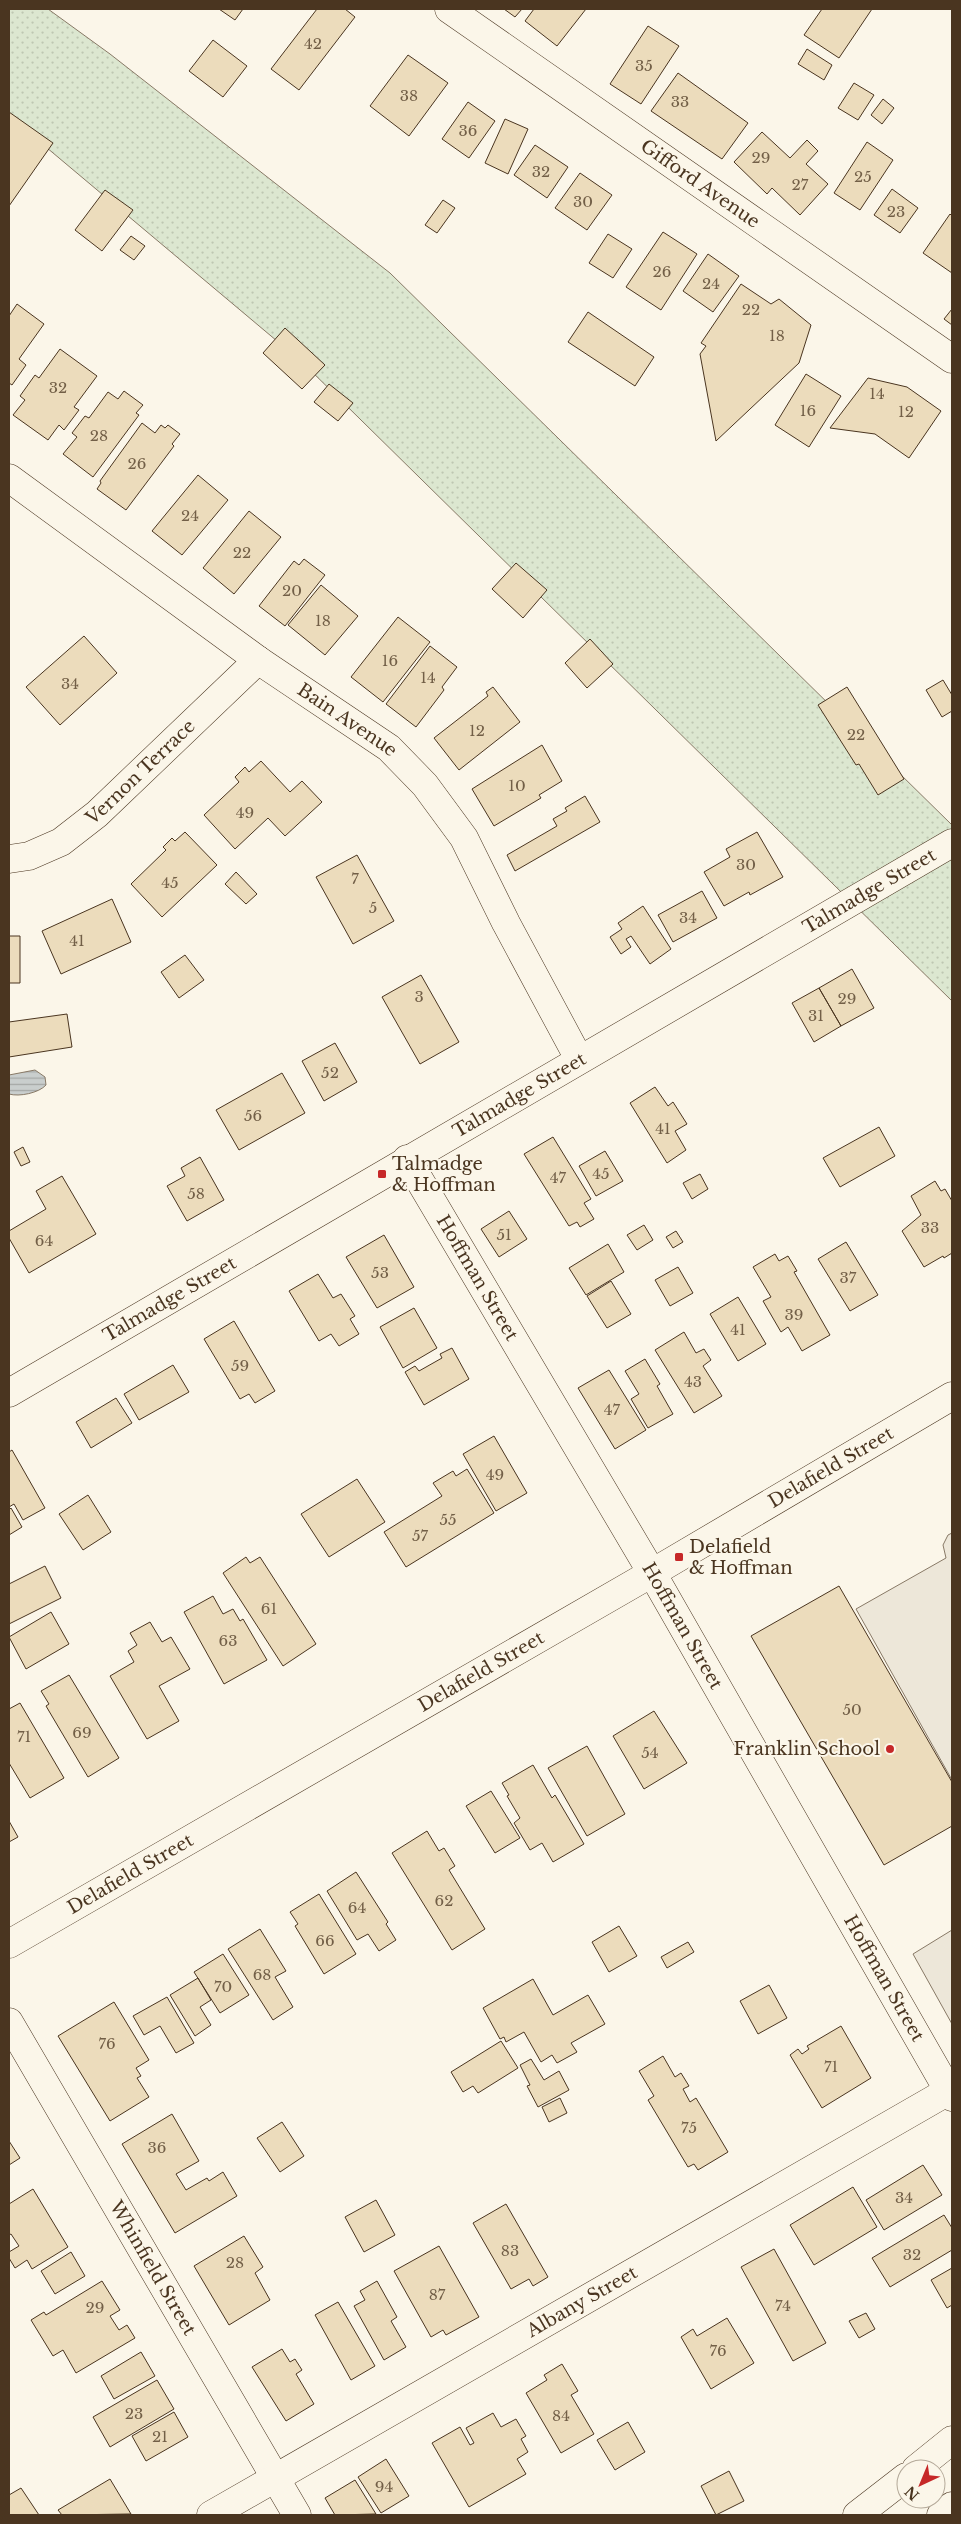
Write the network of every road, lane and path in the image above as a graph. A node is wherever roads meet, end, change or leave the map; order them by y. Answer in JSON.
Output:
{"nodes":[{"id":1,"x":449,"y":9,"type":"edge"},
{"id":2,"x":952,"y":359,"type":"edge"},
{"id":3,"x":9,"y":478,"type":"edge"},
{"id":4,"x":258,"y":660,"type":"junction"},
{"id":5,"x":952,"y":843,"type":"edge"},
{"id":6,"x":9,"y":859,"type":"edge"},
{"id":7,"x":579,"y":1058,"type":"junction"},
{"id":8,"x":408,"y":1159,"type":"junction"},
{"id":9,"x":9,"y":1393,"type":"edge"},
{"id":10,"x":952,"y":1396,"type":"edge"},
{"id":11,"x":652,"y":1573,"type":"junction"},
{"id":12,"x":9,"y":1944,"type":"edge"},
{"id":13,"x":9,"y":2022,"type":"edge"},
{"id":14,"x":951,"y":2093,"type":"edge"},
{"id":15,"x":952,"y":2440,"type":"edge"},
{"id":16,"x":928,"y":2459,"type":"edge"},
{"id":17,"x":275,"y":2477,"type":"junction"},
{"id":18,"x":896,"y":2485,"type":"edge"},
{"id":19,"x":952,"y":2506,"type":"edge"},
{"id":20,"x":211,"y":2515,"type":"edge"},
{"id":21,"x":297,"y":2515,"type":"edge"},
{"id":22,"x":857,"y":2515,"type":"edge"},
{"id":23,"x":941,"y":2515,"type":"edge"}],
"edges":[{"from":1,"to":2,"type":"main road","name":"Gifford Avenue"},
{"from":3,"to":4,"type":"main road","name":"Bain Avenue"},
{"from":4,"to":6,"type":"main road","name":"Vernon Terrace"},
{"from":4,"to":7,"type":"main road","name":"Bain Avenue"},
{"from":5,"to":7,"type":"main road","name":"Talmadge Street"},
{"from":7,"to":8,"type":"main road","name":"Talmadge Street"},
{"from":8,"to":9,"type":"main road","name":"Talmadge Street"},
{"from":8,"to":11,"type":"main road","name":"Hoffman Street"},
{"from":10,"to":11,"type":"main road","name":"Delafield Street"},
{"from":11,"to":12,"type":"main road","name":"Delafield Street"},
{"from":11,"to":14,"type":"main road","name":"Hoffman Street"},
{"from":13,"to":17,"type":"main road","name":"Whinfield Street"},
{"from":14,"to":17,"type":"main road","name":"Albany Street"},
{"from":15,"to":16,"type":"main road"},
{"from":17,"to":20,"type":"main road","name":"Albany Street"},
{"from":17,"to":21,"type":"main road","name":"Whinfield Street"},
{"from":18,"to":22,"type":"main road"},
{"from":19,"to":23,"type":"main road"}]}
